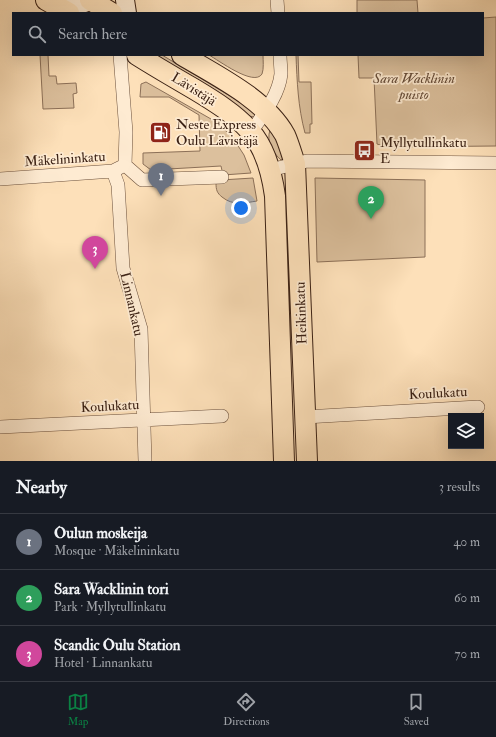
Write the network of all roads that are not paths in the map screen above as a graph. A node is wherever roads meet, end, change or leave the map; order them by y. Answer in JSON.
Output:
{"nodes":[{"id":1,"x":92,"y":0,"type":"edge"},
{"id":2,"x":125,"y":0,"type":"edge"},
{"id":3,"x":277,"y":0,"type":"edge"},
{"id":4,"x":58,"y":7,"type":"edge"},
{"id":5,"x":110,"y":12,"type":"edge"},
{"id":6,"x":127,"y":12,"type":"edge"},
{"id":7,"x":278,"y":12,"type":"edge"},
{"id":8,"x":120,"y":56,"type":"edge"},
{"id":9,"x":139,"y":56,"type":"edge"},
{"id":10,"x":184,"y":56,"type":"edge"},
{"id":11,"x":280,"y":56,"type":"edge"},
{"id":12,"x":267,"y":110,"type":"junction"},
{"id":13,"x":251,"y":132,"type":"junction"},
{"id":14,"x":496,"y":163,"type":"edge"},
{"id":15,"x":295,"y":164,"type":"junction"},
{"id":16,"x":119,"y":168,"type":"junction"},
{"id":17,"x":270,"y":170,"type":"junction"},
{"id":18,"x":222,"y":177,"type":"dead end"},
{"id":19,"x":0,"y":179,"type":"edge"},
{"id":20,"x":478,"y":407,"type":"dead end"},
{"id":21,"x":222,"y":416,"type":"dead end"},
{"id":22,"x":305,"y":417,"type":"junction"},
{"id":23,"x":143,"y":420,"type":"junction"},
{"id":24,"x":0,"y":427,"type":"edge"},
{"id":25,"x":145,"y":461,"type":"edge"},
{"id":26,"x":284,"y":461,"type":"edge"},
{"id":27,"x":307,"y":461,"type":"edge"}],
"edges":[{"from":1,"to":4,"type":"main road"},
{"from":1,"to":5,"type":"main road"},
{"from":2,"to":6,"type":"main road"},
{"from":3,"to":7,"type":"street"},
{"from":8,"to":16,"type":"street","name":"Linnankatu"},
{"from":9,"to":13,"type":"main road","name":"Lävistäjä"},
{"from":10,"to":12,"type":"main road","name":"Lävistäjä"},
{"from":11,"to":12,"type":"street"},
{"from":12,"to":13,"type":"street"},
{"from":12,"to":15,"type":"main road","name":"Lävistäjä"},
{"from":13,"to":17,"type":"main road","name":"Lävistäjä"},
{"from":14,"to":15,"type":"street"},
{"from":15,"to":17,"type":"street"},
{"from":15,"to":22,"type":"main road","name":"Heikinkatu"},
{"from":16,"to":18,"type":"street","name":"Mäkelininkatu"},
{"from":16,"to":19,"type":"street","name":"Mäkelininkatu"},
{"from":16,"to":23,"type":"street","name":"Linnankatu"},
{"from":17,"to":26,"type":"main road","name":"Heikinkatu"},
{"from":20,"to":22,"type":"street","name":"Koulukatu"},
{"from":21,"to":23,"type":"street","name":"Koulukatu"},
{"from":22,"to":27,"type":"main road","name":"Heikinkatu"},
{"from":23,"to":24,"type":"street","name":"Koulukatu"},
{"from":23,"to":25,"type":"street","name":"Linnankatu"}]}
